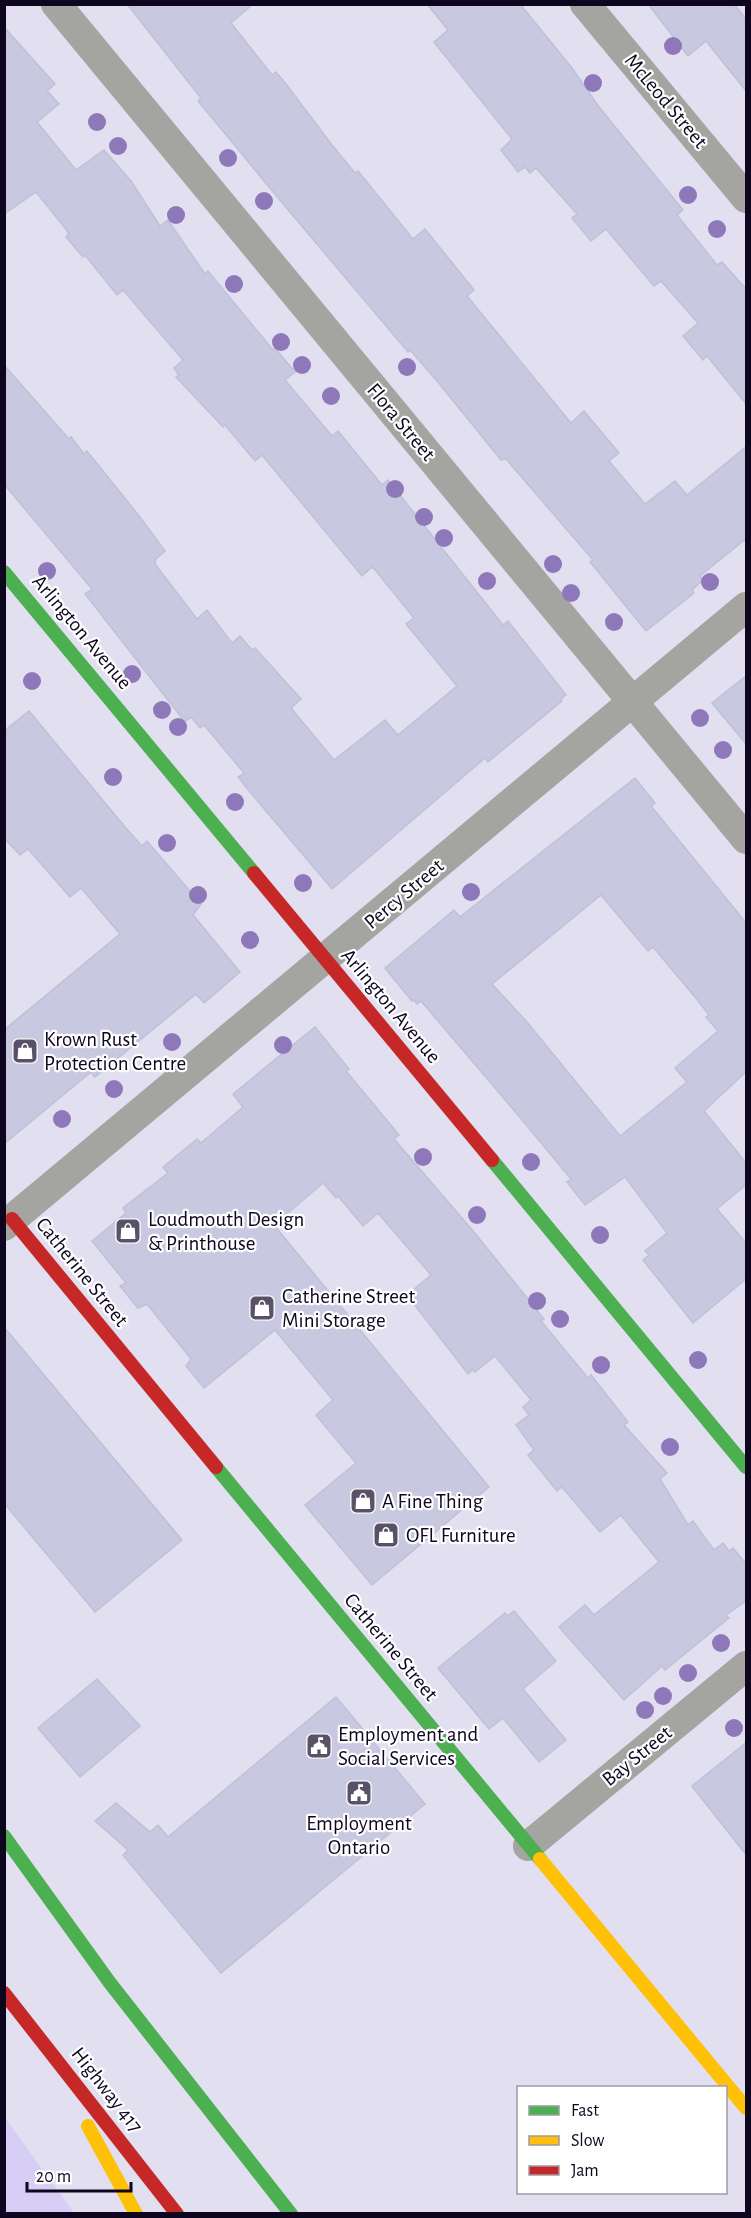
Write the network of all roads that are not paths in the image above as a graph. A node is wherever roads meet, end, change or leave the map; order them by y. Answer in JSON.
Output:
{"nodes":[{"id":1,"x":56,"y":4,"type":"edge"},
{"id":2,"x":585,"y":4,"type":"edge"},
{"id":3,"x":747,"y":198,"type":"edge"},
{"id":4,"x":4,"y":572,"type":"edge"},
{"id":5,"x":747,"y":607,"type":"edge"},
{"id":6,"x":631,"y":701,"type":"junction"},
{"id":7,"x":747,"y":839,"type":"edge"},
{"id":8,"x":325,"y":960,"type":"junction"},
{"id":9,"x":7,"y":1218,"type":"edge"},
{"id":10,"x":747,"y":1467,"type":"edge"},
{"id":11,"x":747,"y":1666,"type":"edge"},
{"id":12,"x":4,"y":1836,"type":"edge"},
{"id":13,"x":528,"y":1846,"type":"junction"},
{"id":14,"x":4,"y":1993,"type":"edge"},
{"id":15,"x":40,"y":2038,"type":"junction"},
{"id":16,"x":747,"y":2108,"type":"edge"},
{"id":17,"x":136,"y":2214,"type":"edge"},
{"id":18,"x":177,"y":2214,"type":"edge"},
{"id":19,"x":291,"y":2214,"type":"edge"}],
"edges":[{"from":1,"to":6,"type":"street","name":"Flora Street"},
{"from":2,"to":3,"type":"street","name":"McLeod Street"},
{"from":4,"to":8,"type":"main road","name":"Arlington Avenue"},
{"from":5,"to":6,"type":"street","name":"Percy Street"},
{"from":6,"to":7,"type":"street","name":"Flora Street"},
{"from":6,"to":8,"type":"street","name":"Percy Street"},
{"from":8,"to":9,"type":"street","name":"Percy Street"},
{"from":8,"to":10,"type":"main road","name":"Arlington Avenue"},
{"from":9,"to":13,"type":"main road","name":"Catherine Street"},
{"from":11,"to":13,"type":"street","name":"Bay Street"},
{"from":12,"to":19,"type":"main road"},
{"from":13,"to":16,"type":"main road","name":"Catherine Street"},
{"from":14,"to":15,"type":"main road","name":"Highway 417"},
{"from":15,"to":17,"type":"main road"},
{"from":15,"to":18,"type":"main road","name":"Highway 417"}]}
